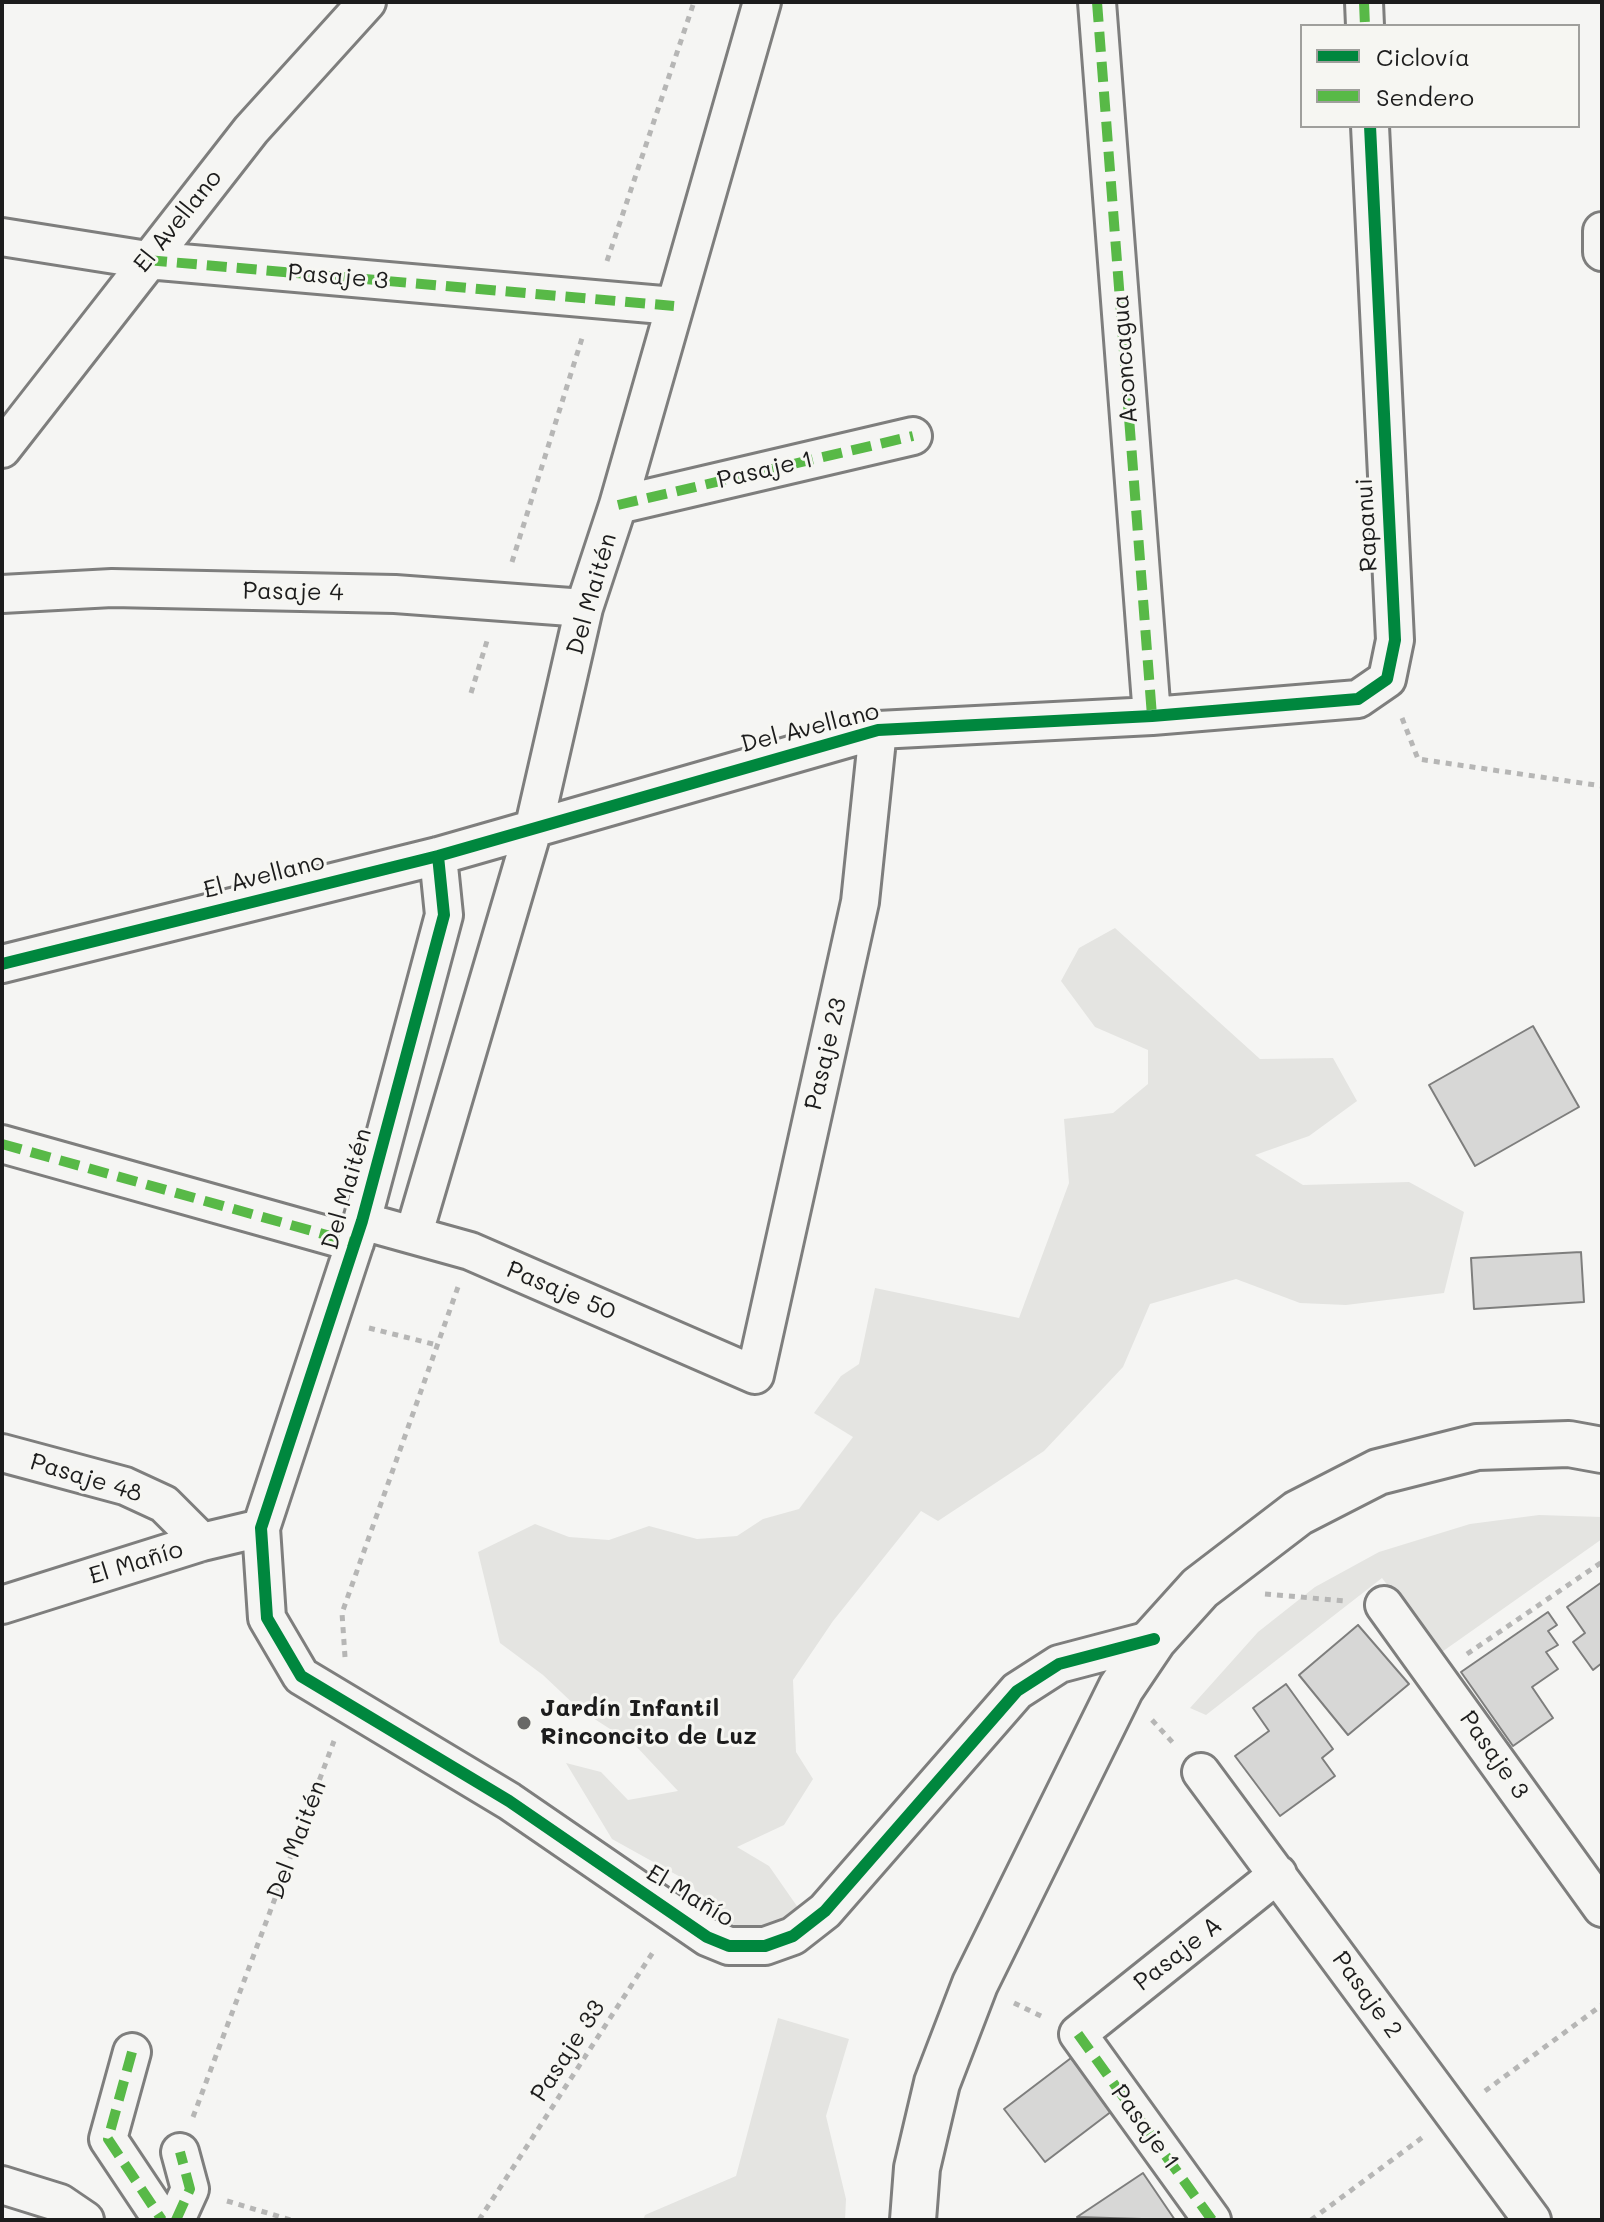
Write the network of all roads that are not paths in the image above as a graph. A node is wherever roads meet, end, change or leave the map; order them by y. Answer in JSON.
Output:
{"nodes":[{"id":1,"x":367,"y":2,"type":"edge"},
{"id":2,"x":762,"y":2,"type":"edge"},
{"id":3,"x":1097,"y":2,"type":"edge"},
{"id":4,"x":1364,"y":2,"type":"edge"},
{"id":5,"x":1365,"y":24,"type":"edge"},
{"id":6,"x":1370,"y":128,"type":"edge"},
{"id":7,"x":1602,"y":231,"type":"edge"},
{"id":8,"x":2,"y":237,"type":"edge"},
{"id":9,"x":1602,"y":252,"type":"edge"},
{"id":10,"x":147,"y":260,"type":"junction"},
{"id":11,"x":674,"y":306,"type":"junction"},
{"id":12,"x":913,"y":436,"type":"dead end"},
{"id":13,"x":2,"y":449,"type":"edge"},
{"id":14,"x":618,"y":505,"type":"junction"},
{"id":15,"x":2,"y":594,"type":"edge"},
{"id":16,"x":584,"y":608,"type":"junction"},
{"id":17,"x":1152,"y":716,"type":"junction"},
{"id":18,"x":878,"y":730,"type":"junction"},
{"id":19,"x":534,"y":826,"type":"junction"},
{"id":20,"x":438,"y":856,"type":"junction"},
{"id":21,"x":2,"y":964,"type":"edge"},
{"id":22,"x":2,"y":1144,"type":"edge"},
{"id":23,"x":359,"y":1232,"type":"junction"},
{"id":24,"x":414,"y":1233,"type":"junction"},
{"id":25,"x":755,"y":1375,"type":"joint"},
{"id":26,"x":1602,"y":1450,"type":"edge"},
{"id":27,"x":2,"y":1453,"type":"edge"},
{"id":28,"x":261,"y":1528,"type":"junction"},
{"id":29,"x":202,"y":1542,"type":"junction"},
{"id":30,"x":2,"y":1605,"type":"edge"},
{"id":31,"x":1384,"y":1605,"type":"road end"},
{"id":32,"x":1154,"y":1639,"type":"junction"},
{"id":33,"x":1201,"y":1772,"type":"road end"},
{"id":34,"x":1278,"y":1874,"type":"junction"},
{"id":35,"x":1602,"y":1908,"type":"edge"},
{"id":36,"x":1078,"y":2034,"type":"joint"},
{"id":37,"x":132,"y":2052,"type":"dead end"},
{"id":38,"x":180,"y":2152,"type":"road end"},
{"id":39,"x":2,"y":2185,"type":"edge"},
{"id":40,"x":183,"y":2205,"type":"edge"},
{"id":41,"x":85,"y":2220,"type":"edge"},
{"id":42,"x":162,"y":2220,"type":"edge"},
{"id":43,"x":913,"y":2220,"type":"edge"},
{"id":44,"x":1212,"y":2220,"type":"edge"},
{"id":45,"x":1532,"y":2220,"type":"edge"}],
"edges":[{"from":1,"to":10,"type":"street","name":"El Avellano"},
{"from":2,"to":11,"type":"street","name":"Del Maitén"},
{"from":3,"to":17,"type":"street","name":"Aconcagua"},
{"from":4,"to":5,"type":"street"},
{"from":6,"to":17,"type":"street","name":"Rapanui"},
{"from":7,"to":9,"type":"street"},
{"from":8,"to":10,"type":"street","name":"Pasaje 3"},
{"from":10,"to":11,"type":"street","name":"Pasaje 3"},
{"from":10,"to":13,"type":"street","name":"El Avellano"},
{"from":11,"to":14,"type":"street","name":"Del Maitén"},
{"from":12,"to":14,"type":"street","name":"Pasaje 1"},
{"from":14,"to":16,"type":"street","name":"Del Maitén"},
{"from":15,"to":16,"type":"street","name":"Pasaje 4"},
{"from":16,"to":19,"type":"street","name":"Del Maitén"},
{"from":17,"to":18,"type":"street","name":"Del Avellano"},
{"from":18,"to":19,"type":"street","name":"Del Avellano"},
{"from":18,"to":25,"type":"street","name":"Pasaje 23"},
{"from":19,"to":20,"type":"street","name":"El Avellano"},
{"from":19,"to":24,"type":"street","name":"Del Maitén"},
{"from":20,"to":21,"type":"street","name":"El Avellano"},
{"from":20,"to":23,"type":"street","name":"Del Maitén"},
{"from":22,"to":23,"type":"street","name":"Pasaje 50"},
{"from":23,"to":24,"type":"street","name":"Pasaje 50"},
{"from":23,"to":28,"type":"street","name":"Del Maitén"},
{"from":24,"to":25,"type":"street","name":"Pasaje 50"},
{"from":26,"to":32,"type":"street"},
{"from":27,"to":29,"type":"street","name":"Pasaje 48"},
{"from":28,"to":29,"type":"street","name":"El Mañío"},
{"from":28,"to":32,"type":"street","name":"El Mañío"},
{"from":29,"to":30,"type":"street","name":"El Mañío"},
{"from":31,"to":35,"type":"street","name":"Pasaje 3"},
{"from":32,"to":43,"type":"street"},
{"from":33,"to":34,"type":"street","name":"Pasaje 2"},
{"from":34,"to":36,"type":"street","name":"Pasaje A"},
{"from":34,"to":45,"type":"street","name":"Pasaje 2"},
{"from":36,"to":44,"type":"street","name":"Pasaje 1"},
{"from":37,"to":42,"type":"street"},
{"from":38,"to":40,"type":"street"},
{"from":39,"to":41,"type":"street"}]}
